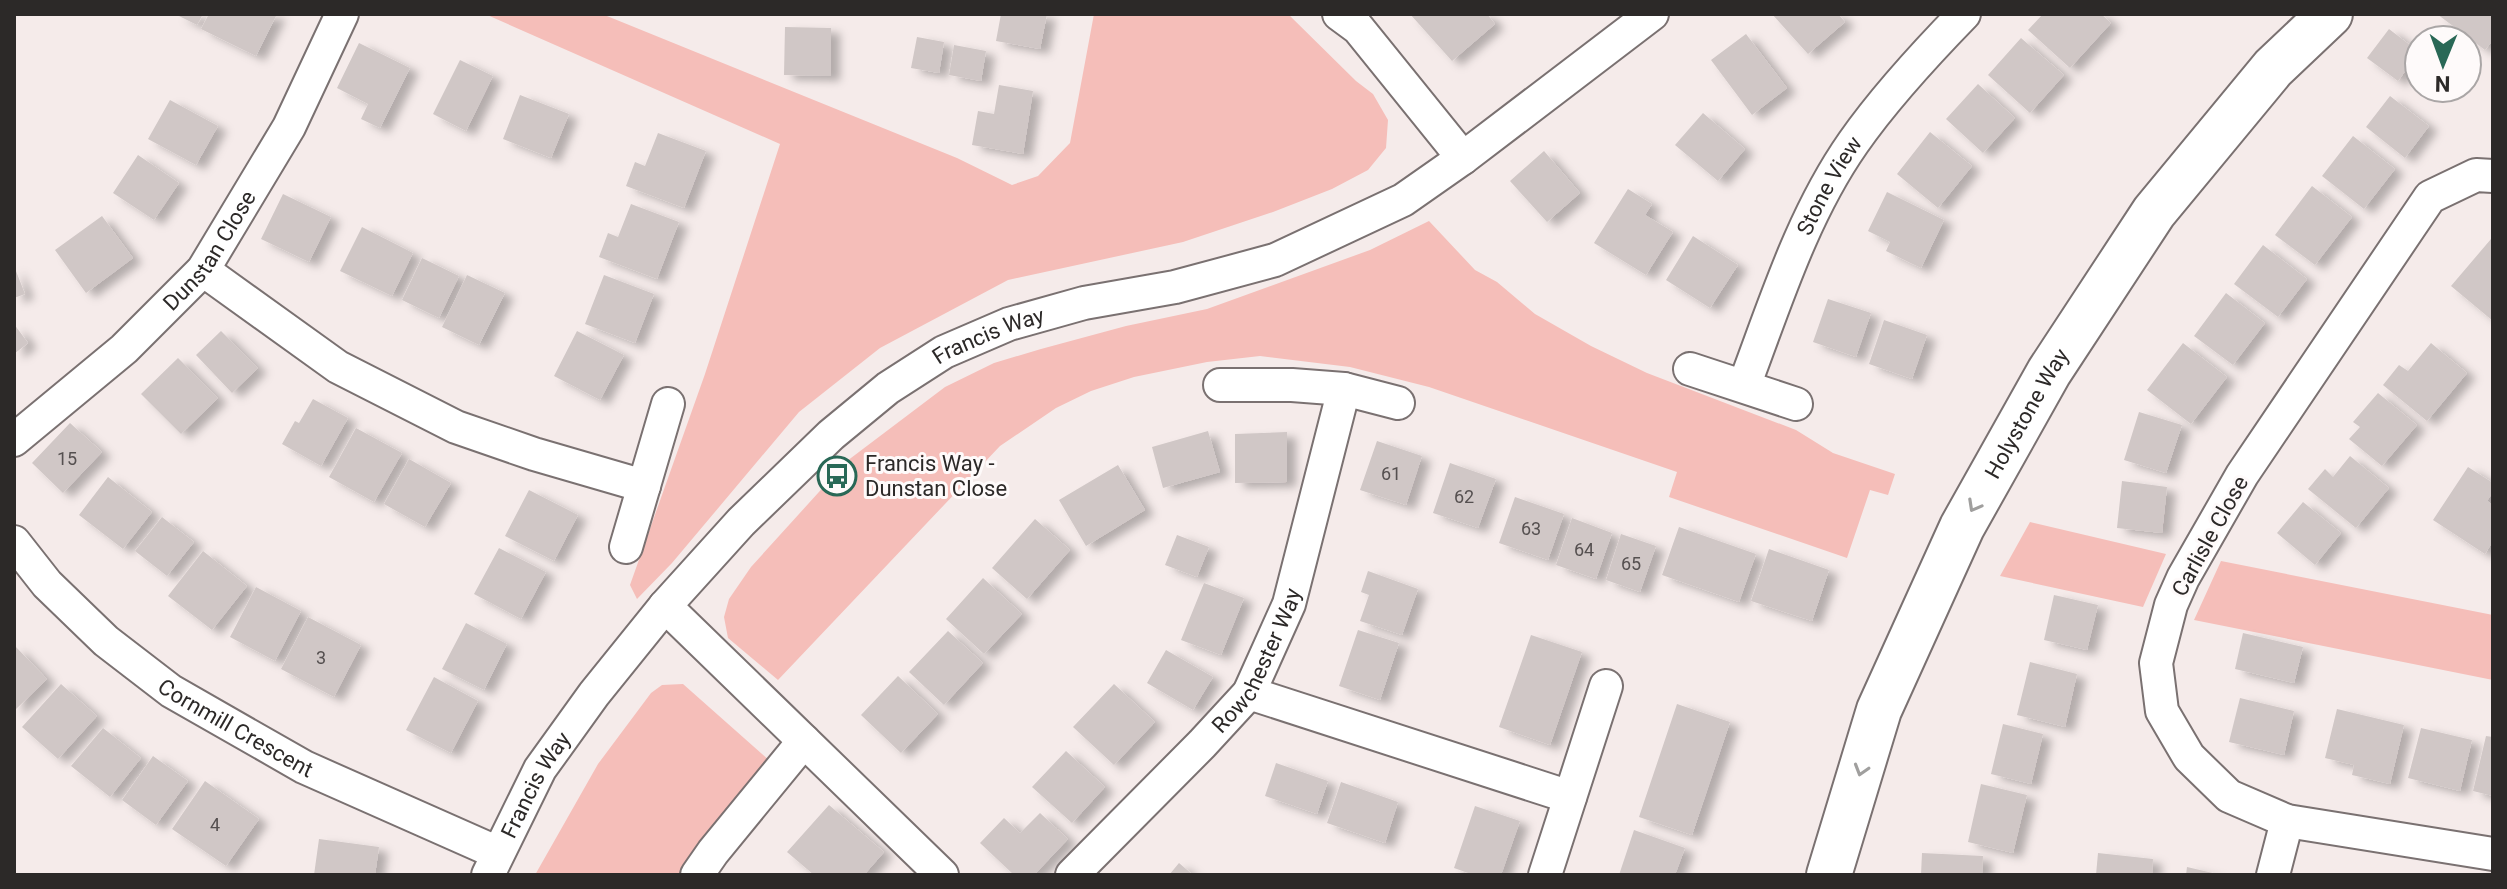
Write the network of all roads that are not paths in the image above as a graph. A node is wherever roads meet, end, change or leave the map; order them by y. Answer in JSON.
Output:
{"nodes":[{"id":1,"x":342,"y":14,"type":"edge"},
{"id":2,"x":1339,"y":14,"type":"edge"},
{"id":3,"x":1652,"y":14,"type":"edge"},
{"id":4,"x":1964,"y":14,"type":"edge"},
{"id":5,"x":2293,"y":14,"type":"edge"},
{"id":6,"x":2330,"y":14,"type":"edge"},
{"id":7,"x":1463,"y":158,"type":"junction"},
{"id":8,"x":2493,"y":176,"type":"edge"},
{"id":9,"x":203,"y":270,"type":"junction"},
{"id":10,"x":1690,"y":369,"type":"dead end"},
{"id":11,"x":1220,"y":385,"type":"dead end"},
{"id":12,"x":1744,"y":386,"type":"junction"},
{"id":13,"x":1344,"y":389,"type":"junction"},
{"id":14,"x":1398,"y":403,"type":"dead end"},
{"id":15,"x":668,"y":404,"type":"dead end"},
{"id":16,"x":1796,"y":404,"type":"dead end"},
{"id":17,"x":14,"y":440,"type":"edge"},
{"id":18,"x":644,"y":486,"type":"junction"},
{"id":19,"x":14,"y":542,"type":"edge"},
{"id":20,"x":626,"y":547,"type":"dead end"},
{"id":21,"x":665,"y":606,"type":"junction"},
{"id":22,"x":1606,"y":686,"type":"dead end"},
{"id":23,"x":1249,"y":693,"type":"junction"},
{"id":24,"x":804,"y":741,"type":"junction"},
{"id":25,"x":1570,"y":797,"type":"junction"},
{"id":26,"x":2287,"y":821,"type":"junction"},
{"id":27,"x":2493,"y":854,"type":"edge"},
{"id":28,"x":493,"y":864,"type":"edge"},
{"id":29,"x":697,"y":875,"type":"edge"},
{"id":30,"x":942,"y":875,"type":"edge"},
{"id":31,"x":1072,"y":875,"type":"edge"},
{"id":32,"x":1545,"y":875,"type":"edge"},
{"id":33,"x":1797,"y":875,"type":"edge"},
{"id":34,"x":1829,"y":875,"type":"edge"},
{"id":35,"x":2273,"y":875,"type":"edge"}],
"edges":[{"from":1,"to":9,"type":"street","name":"Dunstan Close"},
{"from":2,"to":7,"type":"street"},
{"from":3,"to":7,"type":"street","name":"Francis Way"},
{"from":4,"to":12,"type":"street","name":"Stone View"},
{"from":5,"to":33,"type":"main road","name":"Holystone Way"},
{"from":6,"to":34,"type":"main road","name":"Holystone Way","one_way":true},
{"from":7,"to":21,"type":"street","name":"Francis Way"},
{"from":8,"to":26,"type":"street","name":"Carlisle Close"},
{"from":9,"to":17,"type":"street","name":"Dunstan Close"},
{"from":9,"to":18,"type":"street"},
{"from":10,"to":12,"type":"street"},
{"from":11,"to":13,"type":"street"},
{"from":12,"to":16,"type":"street"},
{"from":13,"to":14,"type":"street"},
{"from":13,"to":23,"type":"street","name":"Rowchester Way"},
{"from":15,"to":18,"type":"street"},
{"from":18,"to":20,"type":"street"},
{"from":19,"to":28,"type":"street","name":"Cornmill Crescent"},
{"from":21,"to":24,"type":"street"},
{"from":21,"to":28,"type":"street","name":"Francis Way"},
{"from":22,"to":25,"type":"street"},
{"from":23,"to":25,"type":"street"},
{"from":23,"to":31,"type":"street","name":"Rowchester Way"},
{"from":24,"to":29,"type":"street"},
{"from":24,"to":30,"type":"street"},
{"from":25,"to":32,"type":"street"},
{"from":26,"to":27,"type":"street","name":"Carlisle Close"},
{"from":26,"to":35,"type":"street"}]}
